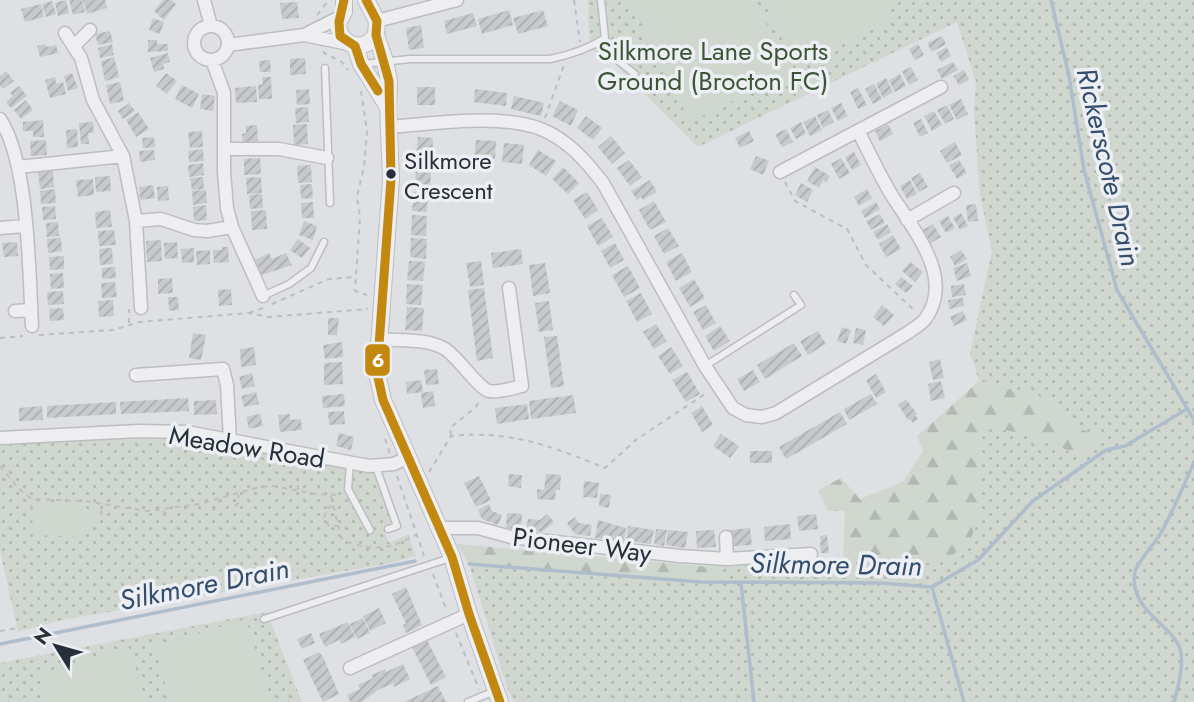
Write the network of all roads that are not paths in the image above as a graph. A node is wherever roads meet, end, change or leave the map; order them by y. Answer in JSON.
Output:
{"nodes":[{"id":1,"x":204,"y":0,"type":"edge"},
{"id":2,"x":457,"y":0,"type":"edge"},
{"id":3,"x":601,"y":0,"type":"edge"},
{"id":4,"x":343,"y":10,"type":"edge"},
{"id":5,"x":373,"y":17,"type":"edge"},
{"id":6,"x":211,"y":26,"type":"junction"},
{"id":7,"x":90,"y":30,"type":"dead end"},
{"id":8,"x":65,"y":33,"type":"dead end"},
{"id":9,"x":304,"y":35,"type":"junction"},
{"id":10,"x":597,"y":44,"type":"junction"},
{"id":11,"x":75,"y":45,"type":"junction"},
{"id":12,"x":228,"y":45,"type":"junction"},
{"id":13,"x":352,"y":45,"type":"junction"},
{"id":14,"x":212,"y":60,"type":"junction"},
{"id":15,"x":385,"y":61,"type":"junction"},
{"id":16,"x":361,"y":64,"type":"junction"},
{"id":17,"x":326,"y":68,"type":"dead end"},
{"id":18,"x":635,"y":74,"type":"dead end"},
{"id":19,"x":941,"y":87,"type":"dead end"},
{"id":20,"x":388,"y":107,"type":"junction"},
{"id":21,"x":0,"y":120,"type":"edge"},
{"id":22,"x":388,"y":127,"type":"junction"},
{"id":23,"x":858,"y":131,"type":"junction"},
{"id":24,"x":225,"y":149,"type":"junction"},
{"id":25,"x":123,"y":156,"type":"junction"},
{"id":26,"x":327,"y":158,"type":"junction"},
{"id":27,"x":18,"y":167,"type":"junction"},
{"id":28,"x":780,"y":172,"type":"road end"},
{"id":29,"x":954,"y":193,"type":"dead end"},
{"id":30,"x":330,"y":203,"type":"dead end"},
{"id":31,"x":907,"y":220,"type":"junction"},
{"id":32,"x":136,"y":221,"type":"junction"},
{"id":33,"x":25,"y":226,"type":"junction"},
{"id":34,"x":232,"y":227,"type":"junction"},
{"id":35,"x":0,"y":228,"type":"edge"},
{"id":36,"x":324,"y":242,"type":"dead end"},
{"id":37,"x":509,"y":288,"type":"dead end"},
{"id":38,"x":794,"y":295,"type":"dead end"},
{"id":39,"x":263,"y":296,"type":"joint"},
{"id":40,"x":142,"y":308,"type":"dead end"},
{"id":41,"x":31,"y":310,"type":"junction"},
{"id":42,"x":15,"y":312,"type":"dead end"},
{"id":43,"x":32,"y":326,"type":"dead end"},
{"id":44,"x":379,"y":339,"type":"junction"},
{"id":45,"x":705,"y":366,"type":"junction"},
{"id":46,"x":136,"y":375,"type":"dead end"},
{"id":47,"x":0,"y":438,"type":"edge"},
{"id":48,"x":230,"y":440,"type":"junction"},
{"id":49,"x":408,"y":457,"type":"junction"},
{"id":50,"x":350,"y":464,"type":"junction"},
{"id":51,"x":376,"y":467,"type":"junction"},
{"id":52,"x":438,"y":528,"type":"junction"},
{"id":53,"x":388,"y":529,"type":"dead end"},
{"id":54,"x":370,"y":530,"type":"dead end"},
{"id":55,"x":726,"y":537,"type":"dead end"},
{"id":56,"x":811,"y":554,"type":"dead end"},
{"id":57,"x":452,"y":558,"type":"junction"},
{"id":58,"x":727,"y":559,"type":"junction"},
{"id":59,"x":469,"y":614,"type":"junction"},
{"id":60,"x":264,"y":619,"type":"dead end"},
{"id":61,"x":350,"y":668,"type":"dead end"},
{"id":62,"x":498,"y":696,"type":"edge"},
{"id":63,"x":468,"y":702,"type":"edge"}],
"edges":[{"from":1,"to":6,"type":"street"},
{"from":2,"to":5,"type":"street"},
{"from":3,"to":10,"type":"lane"},
{"from":4,"to":5,"type":"street"},
{"from":4,"to":9,"type":"street"},
{"from":4,"to":13,"type":"street"},
{"from":5,"to":13,"type":"street"},
{"from":5,"to":15,"type":"street"},
{"from":6,"to":12,"type":"street"},
{"from":6,"to":14,"type":"street"},
{"from":7,"to":11,"type":"street"},
{"from":8,"to":11,"type":"street"},
{"from":9,"to":12,"type":"street"},
{"from":9,"to":13,"type":"street"},
{"from":10,"to":15,"type":"lane"},
{"from":10,"to":18,"type":"lane"},
{"from":11,"to":25,"type":"street"},
{"from":12,"to":14,"type":"street"},
{"from":13,"to":16,"type":"street"},
{"from":14,"to":24,"type":"street"},
{"from":15,"to":16,"type":"lane"},
{"from":15,"to":20,"type":"street"},
{"from":16,"to":20,"type":"street"},
{"from":17,"to":26,"type":"lane"},
{"from":19,"to":23,"type":"street"},
{"from":20,"to":22,"type":"street"},
{"from":21,"to":27,"type":"street"},
{"from":22,"to":44,"type":"street"},
{"from":22,"to":45,"type":"street"},
{"from":23,"to":28,"type":"street"},
{"from":23,"to":31,"type":"street"},
{"from":24,"to":26,"type":"street"},
{"from":24,"to":34,"type":"street"},
{"from":25,"to":27,"type":"street"},
{"from":25,"to":32,"type":"street"},
{"from":26,"to":30,"type":"lane"},
{"from":27,"to":33,"type":"street"},
{"from":29,"to":31,"type":"street"},
{"from":31,"to":45,"type":"street"},
{"from":32,"to":34,"type":"street"},
{"from":32,"to":40,"type":"street"},
{"from":33,"to":35,"type":"street"},
{"from":33,"to":41,"type":"street"},
{"from":34,"to":39,"type":"street"},
{"from":36,"to":39,"type":"lane"},
{"from":37,"to":44,"type":"street"},
{"from":38,"to":45,"type":"lane"},
{"from":41,"to":42,"type":"street"},
{"from":41,"to":43,"type":"street"},
{"from":44,"to":49,"type":"street"},
{"from":46,"to":48,"type":"street"},
{"from":47,"to":48,"type":"street","name":"Meadow Road"},
{"from":48,"to":50,"type":"street","name":"Meadow Road"},
{"from":49,"to":51,"type":"street","name":"Meadow Road"},
{"from":49,"to":52,"type":"street"},
{"from":50,"to":51,"type":"street","name":"Meadow Road"},
{"from":50,"to":54,"type":"lane"},
{"from":51,"to":53,"type":"lane"},
{"from":52,"to":57,"type":"street"},
{"from":52,"to":58,"type":"street","name":"Pioneer Way"},
{"from":55,"to":58,"type":"street"},
{"from":56,"to":58,"type":"street","name":"Pioneer Way"},
{"from":57,"to":59,"type":"street"},
{"from":57,"to":60,"type":"lane"},
{"from":59,"to":61,"type":"street"},
{"from":59,"to":62,"type":"street"},
{"from":62,"to":63,"type":"lane"}]}
